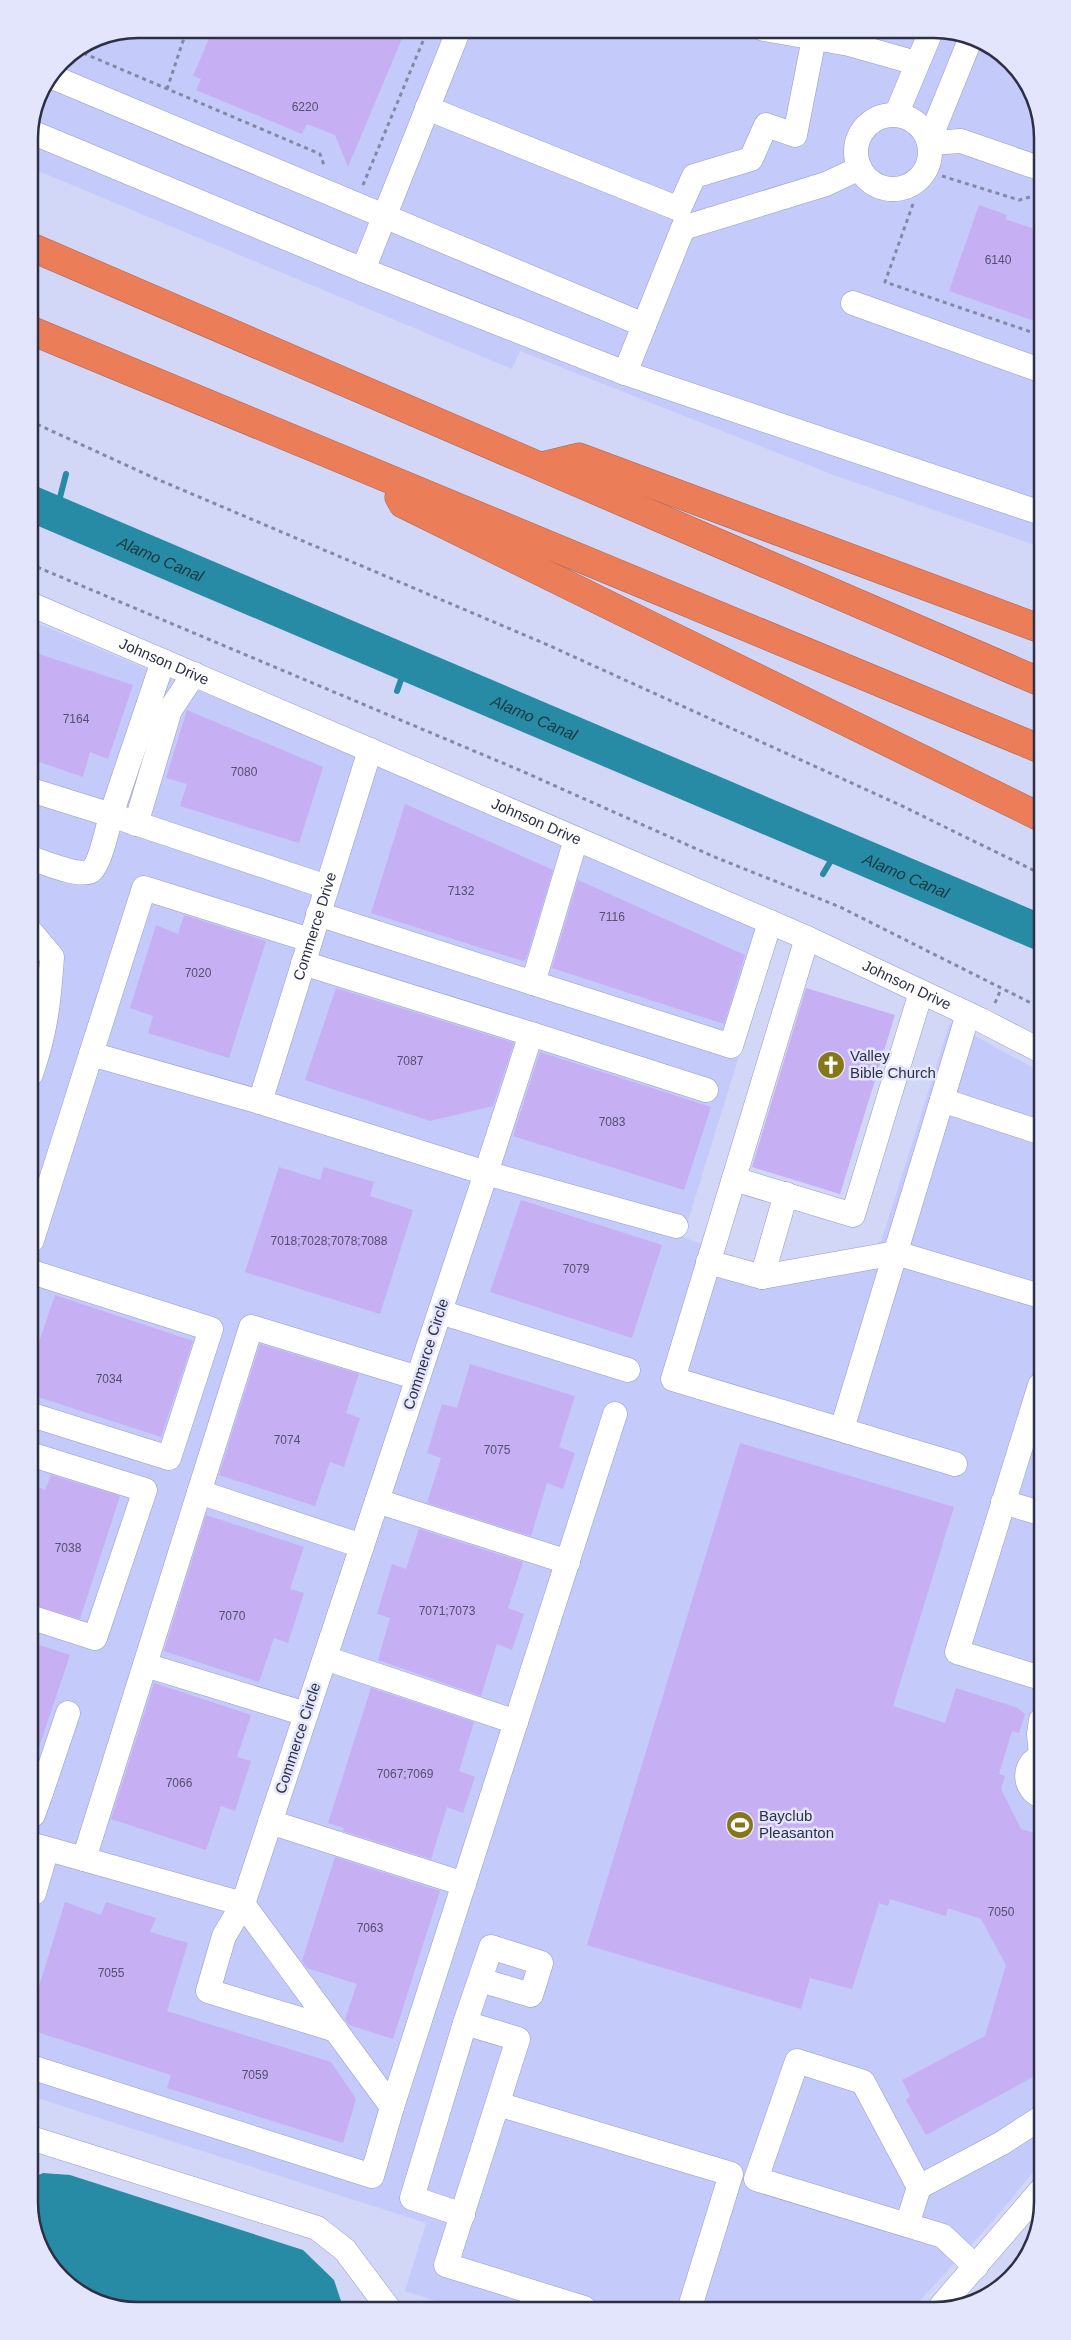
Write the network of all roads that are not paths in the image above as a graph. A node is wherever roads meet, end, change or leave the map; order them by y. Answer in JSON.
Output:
{"nodes":[{"id":1,"x":455,"y":38,"type":"edge"},
{"id":2,"x":814,"y":38,"type":"edge"},
{"id":3,"x":854,"y":38,"type":"edge"},
{"id":4,"x":928,"y":38,"type":"edge"},
{"id":5,"x":968,"y":44,"type":"edge"},
{"id":6,"x":916,"y":63,"type":"junction"},
{"id":7,"x":56,"y":79,"type":"edge"},
{"id":8,"x":427,"y":108,"type":"junction"},
{"id":9,"x":896,"y":115,"type":"junction"},
{"id":10,"x":38,"y":135,"type":"edge"},
{"id":11,"x":929,"y":142,"type":"junction"},
{"id":12,"x":1034,"y":166,"type":"edge"},
{"id":13,"x":860,"y":168,"type":"junction"},
{"id":14,"x":384,"y":215,"type":"junction"},
{"id":15,"x":681,"y":218,"type":"junction"},
{"id":16,"x":38,"y":250,"type":"edge"},
{"id":17,"x":363,"y":270,"type":"junction"},
{"id":18,"x":853,"y":303,"type":"dead end"},
{"id":19,"x":644,"y":325,"type":"junction"},
{"id":20,"x":38,"y":333,"type":"edge"},
{"id":21,"x":1034,"y":368,"type":"edge"},
{"id":22,"x":625,"y":373,"type":"junction"},
{"id":23,"x":542,"y":466,"type":"junction"},
{"id":24,"x":391,"y":480,"type":"junction"},
{"id":25,"x":1034,"y":511,"type":"edge"},
{"id":26,"x":38,"y":607,"type":"edge"},
{"id":27,"x":1034,"y":627,"type":"edge"},
{"id":28,"x":164,"y":661,"type":"junction"},
{"id":29,"x":194,"y":674,"type":"junction"},
{"id":30,"x":1034,"y":679,"type":"edge"},
{"id":31,"x":1034,"y":746,"type":"edge"},
{"id":32,"x":370,"y":750,"type":"junction"},
{"id":33,"x":38,"y":792,"type":"edge"},
{"id":34,"x":1034,"y":814,"type":"edge"},
{"id":35,"x":111,"y":816,"type":"junction"},
{"id":36,"x":136,"y":824,"type":"junction"},
{"id":37,"x":576,"y":839,"type":"junction"},
{"id":38,"x":38,"y":860,"type":"edge"},
{"id":39,"x":327,"y":887,"type":"junction"},
{"id":40,"x":318,"y":914,"type":"junction"},
{"id":41,"x":770,"y":922,"type":"junction"},
{"id":42,"x":807,"y":938,"type":"junction"},
{"id":43,"x":38,"y":940,"type":"edge"},
{"id":44,"x":310,"y":940,"type":"junction"},
{"id":45,"x":303,"y":963,"type":"junction"},
{"id":46,"x":533,"y":983,"type":"junction"},
{"id":47,"x":921,"y":992,"type":"junction"},
{"id":48,"x":968,"y":1014,"type":"junction"},
{"id":49,"x":531,"y":1034,"type":"junction"},
{"id":50,"x":1034,"y":1047,"type":"edge"},
{"id":51,"x":92,"y":1054,"type":"junction"},
{"id":52,"x":38,"y":1057,"type":"edge"},
{"id":53,"x":706,"y":1090,"type":"dead end"},
{"id":54,"x":942,"y":1100,"type":"junction"},
{"id":55,"x":260,"y":1102,"type":"junction"},
{"id":56,"x":1034,"y":1130,"type":"edge"},
{"id":57,"x":486,"y":1173,"type":"junction"},
{"id":58,"x":734,"y":1179,"type":"junction"},
{"id":59,"x":39,"y":1193,"type":"edge"},
{"id":60,"x":786,"y":1194,"type":"junction"},
{"id":61,"x":676,"y":1226,"type":"dead end"},
{"id":62,"x":896,"y":1253,"type":"junction"},
{"id":63,"x":708,"y":1262,"type":"junction"},
{"id":64,"x":38,"y":1274,"type":"edge"},
{"id":65,"x":762,"y":1277,"type":"junction"},
{"id":66,"x":1034,"y":1294,"type":"edge"},
{"id":67,"x":440,"y":1312,"type":"junction"},
{"id":68,"x":628,"y":1370,"type":"dead end"},
{"id":69,"x":418,"y":1378,"type":"junction"},
{"id":70,"x":1034,"y":1404,"type":"edge"},
{"id":71,"x":615,"y":1414,"type":"dead end"},
{"id":72,"x":38,"y":1417,"type":"edge"},
{"id":73,"x":842,"y":1429,"type":"junction"},
{"id":74,"x":38,"y":1457,"type":"edge"},
{"id":75,"x":955,"y":1464,"type":"dead end"},
{"id":76,"x":199,"y":1492,"type":"junction"},
{"id":77,"x":377,"y":1501,"type":"junction"},
{"id":78,"x":1003,"y":1502,"type":"junction"},
{"id":79,"x":1034,"y":1511,"type":"edge"},
{"id":80,"x":362,"y":1546,"type":"junction"},
{"id":81,"x":568,"y":1562,"type":"junction"},
{"id":82,"x":38,"y":1620,"type":"edge"},
{"id":83,"x":325,"y":1658,"type":"junction"},
{"id":84,"x":145,"y":1665,"type":"junction"},
{"id":85,"x":1034,"y":1676,"type":"edge"},
{"id":86,"x":68,"y":1714,"type":"dead end"},
{"id":87,"x":306,"y":1714,"type":"junction"},
{"id":88,"x":516,"y":1722,"type":"junction"},
{"id":89,"x":1034,"y":1762,"type":"edge"},
{"id":90,"x":1034,"y":1791,"type":"edge"},
{"id":91,"x":38,"y":1794,"type":"edge"},
{"id":92,"x":270,"y":1822,"type":"junction"},
{"id":93,"x":40,"y":1847,"type":"edge"},
{"id":94,"x":84,"y":1859,"type":"junction"},
{"id":95,"x":38,"y":1862,"type":"edge"},
{"id":96,"x":464,"y":1884,"type":"junction"},
{"id":97,"x":243,"y":1904,"type":"junction"},
{"id":98,"x":480,"y":1980,"type":"dead end"},
{"id":99,"x":465,"y":2022,"type":"junction"},
{"id":100,"x":336,"y":2030,"type":"junction"},
{"id":101,"x":38,"y":2069,"type":"edge"},
{"id":102,"x":498,"y":2104,"type":"junction"},
{"id":103,"x":392,"y":2107,"type":"junction"},
{"id":104,"x":1034,"y":2122,"type":"edge"},
{"id":105,"x":38,"y":2140,"type":"edge"},
{"id":106,"x":919,"y":2187,"type":"junction"},
{"id":107,"x":1034,"y":2199,"type":"edge"},
{"id":108,"x":462,"y":2215,"type":"junction"},
{"id":109,"x":907,"y":2225,"type":"junction"},
{"id":110,"x":976,"y":2268,"type":"junction"},
{"id":111,"x":384,"y":2302,"type":"edge"},
{"id":112,"x":565,"y":2302,"type":"edge"},
{"id":113,"x":692,"y":2302,"type":"edge"},
{"id":114,"x":945,"y":2302,"type":"edge"}],
"edges":[{"from":1,"to":8,"type":"street"},
{"from":2,"to":15,"type":"street"},
{"from":3,"to":6,"type":"street"},
{"from":4,"to":6,"type":"street"},
{"from":5,"to":11,"type":"street"},
{"from":6,"to":9,"type":"street"},
{"from":7,"to":14,"type":"street"},
{"from":8,"to":14,"type":"street"},
{"from":8,"to":15,"type":"street"},
{"from":9,"to":11,"type":"street"},
{"from":9,"to":13,"type":"street"},
{"from":10,"to":17,"type":"street"},
{"from":11,"to":12,"type":"street"},
{"from":11,"to":13,"type":"street"},
{"from":13,"to":15,"type":"street"},
{"from":14,"to":17,"type":"street"},
{"from":14,"to":19,"type":"street"},
{"from":15,"to":19,"type":"street"},
{"from":16,"to":23,"type":"highway"},
{"from":17,"to":22,"type":"street"},
{"from":18,"to":21,"type":"street"},
{"from":19,"to":22,"type":"street"},
{"from":20,"to":24,"type":"highway"},
{"from":22,"to":25,"type":"street"},
{"from":23,"to":27,"type":"highway"},
{"from":23,"to":30,"type":"highway"},
{"from":24,"to":31,"type":"highway"},
{"from":24,"to":34,"type":"highway"},
{"from":26,"to":28,"type":"street","name":"Johnson Drive"},
{"from":28,"to":29,"type":"street","name":"Johnson Drive"},
{"from":28,"to":35,"type":"street"},
{"from":29,"to":32,"type":"street","name":"Johnson Drive"},
{"from":29,"to":36,"type":"street"},
{"from":32,"to":37,"type":"street","name":"Johnson Drive"},
{"from":32,"to":39,"type":"street","name":"Commerce Drive"},
{"from":33,"to":35,"type":"street"},
{"from":35,"to":36,"type":"street"},
{"from":35,"to":38,"type":"street"},
{"from":36,"to":39,"type":"street"},
{"from":37,"to":41,"type":"street","name":"Johnson Drive"},
{"from":37,"to":46,"type":"street"},
{"from":39,"to":40,"type":"street","name":"Commerce Drive"},
{"from":40,"to":44,"type":"street","name":"Commerce Drive"},
{"from":40,"to":46,"type":"street"},
{"from":41,"to":42,"type":"street","name":"Johnson Drive"},
{"from":41,"to":46,"type":"street"},
{"from":42,"to":47,"type":"street","name":"Johnson Drive"},
{"from":42,"to":58,"type":"street"},
{"from":43,"to":52,"type":"street"},
{"from":44,"to":45,"type":"street","name":"Commerce Drive"},
{"from":44,"to":51,"type":"street"},
{"from":45,"to":49,"type":"street"},
{"from":45,"to":55,"type":"street","name":"Commerce Drive"},
{"from":47,"to":48,"type":"street","name":"Johnson Drive"},
{"from":47,"to":60,"type":"street"},
{"from":48,"to":50,"type":"street","name":"Johnson Drive"},
{"from":48,"to":54,"type":"street"},
{"from":49,"to":53,"type":"street"},
{"from":49,"to":57,"type":"street","name":"Commerce Circle"},
{"from":51,"to":55,"type":"street"},
{"from":51,"to":59,"type":"street"},
{"from":54,"to":56,"type":"street"},
{"from":54,"to":62,"type":"street"},
{"from":55,"to":57,"type":"street"},
{"from":57,"to":61,"type":"street"},
{"from":57,"to":67,"type":"street","name":"Commerce Circle"},
{"from":58,"to":60,"type":"street"},
{"from":58,"to":63,"type":"street"},
{"from":60,"to":65,"type":"street"},
{"from":62,"to":65,"type":"street"},
{"from":62,"to":66,"type":"street"},
{"from":62,"to":73,"type":"street"},
{"from":63,"to":65,"type":"street"},
{"from":63,"to":73,"type":"street"},
{"from":64,"to":72,"type":"street"},
{"from":67,"to":68,"type":"street"},
{"from":67,"to":69,"type":"street","name":"Commerce Circle"},
{"from":69,"to":76,"type":"street"},
{"from":69,"to":77,"type":"street","name":"Commerce Circle"},
{"from":70,"to":78,"type":"street"},
{"from":71,"to":81,"type":"street"},
{"from":73,"to":75,"type":"street"},
{"from":74,"to":82,"type":"street"},
{"from":76,"to":80,"type":"street"},
{"from":76,"to":84,"type":"street"},
{"from":77,"to":80,"type":"street","name":"Commerce Circle"},
{"from":77,"to":81,"type":"street"},
{"from":78,"to":79,"type":"street"},
{"from":78,"to":85,"type":"street"},
{"from":80,"to":83,"type":"street","name":"Commerce Circle"},
{"from":81,"to":88,"type":"street"},
{"from":83,"to":87,"type":"street","name":"Commerce Circle"},
{"from":83,"to":88,"type":"street"},
{"from":84,"to":87,"type":"street"},
{"from":84,"to":94,"type":"street"},
{"from":86,"to":91,"type":"street"},
{"from":87,"to":92,"type":"street","name":"Commerce Circle"},
{"from":88,"to":96,"type":"street"},
{"from":89,"to":90,"type":"street"},
{"from":92,"to":96,"type":"street"},
{"from":92,"to":97,"type":"street","name":"Commerce Circle"},
{"from":93,"to":94,"type":"street"},
{"from":93,"to":95,"type":"street"},
{"from":94,"to":97,"type":"street"},
{"from":96,"to":103,"type":"street"},
{"from":97,"to":100,"type":"street"},
{"from":97,"to":100,"type":"street","name":"Commerce Circle"},
{"from":98,"to":99,"type":"street"},
{"from":99,"to":102,"type":"street"},
{"from":99,"to":108,"type":"street"},
{"from":100,"to":103,"type":"street"},
{"from":101,"to":103,"type":"street"},
{"from":102,"to":108,"type":"street"},
{"from":102,"to":113,"type":"street"},
{"from":104,"to":106,"type":"street"},
{"from":105,"to":111,"type":"street"},
{"from":106,"to":109,"type":"street"},
{"from":106,"to":109,"type":"street"},
{"from":107,"to":110,"type":"street"},
{"from":108,"to":112,"type":"street"},
{"from":109,"to":110,"type":"street"},
{"from":110,"to":114,"type":"street"}]}
